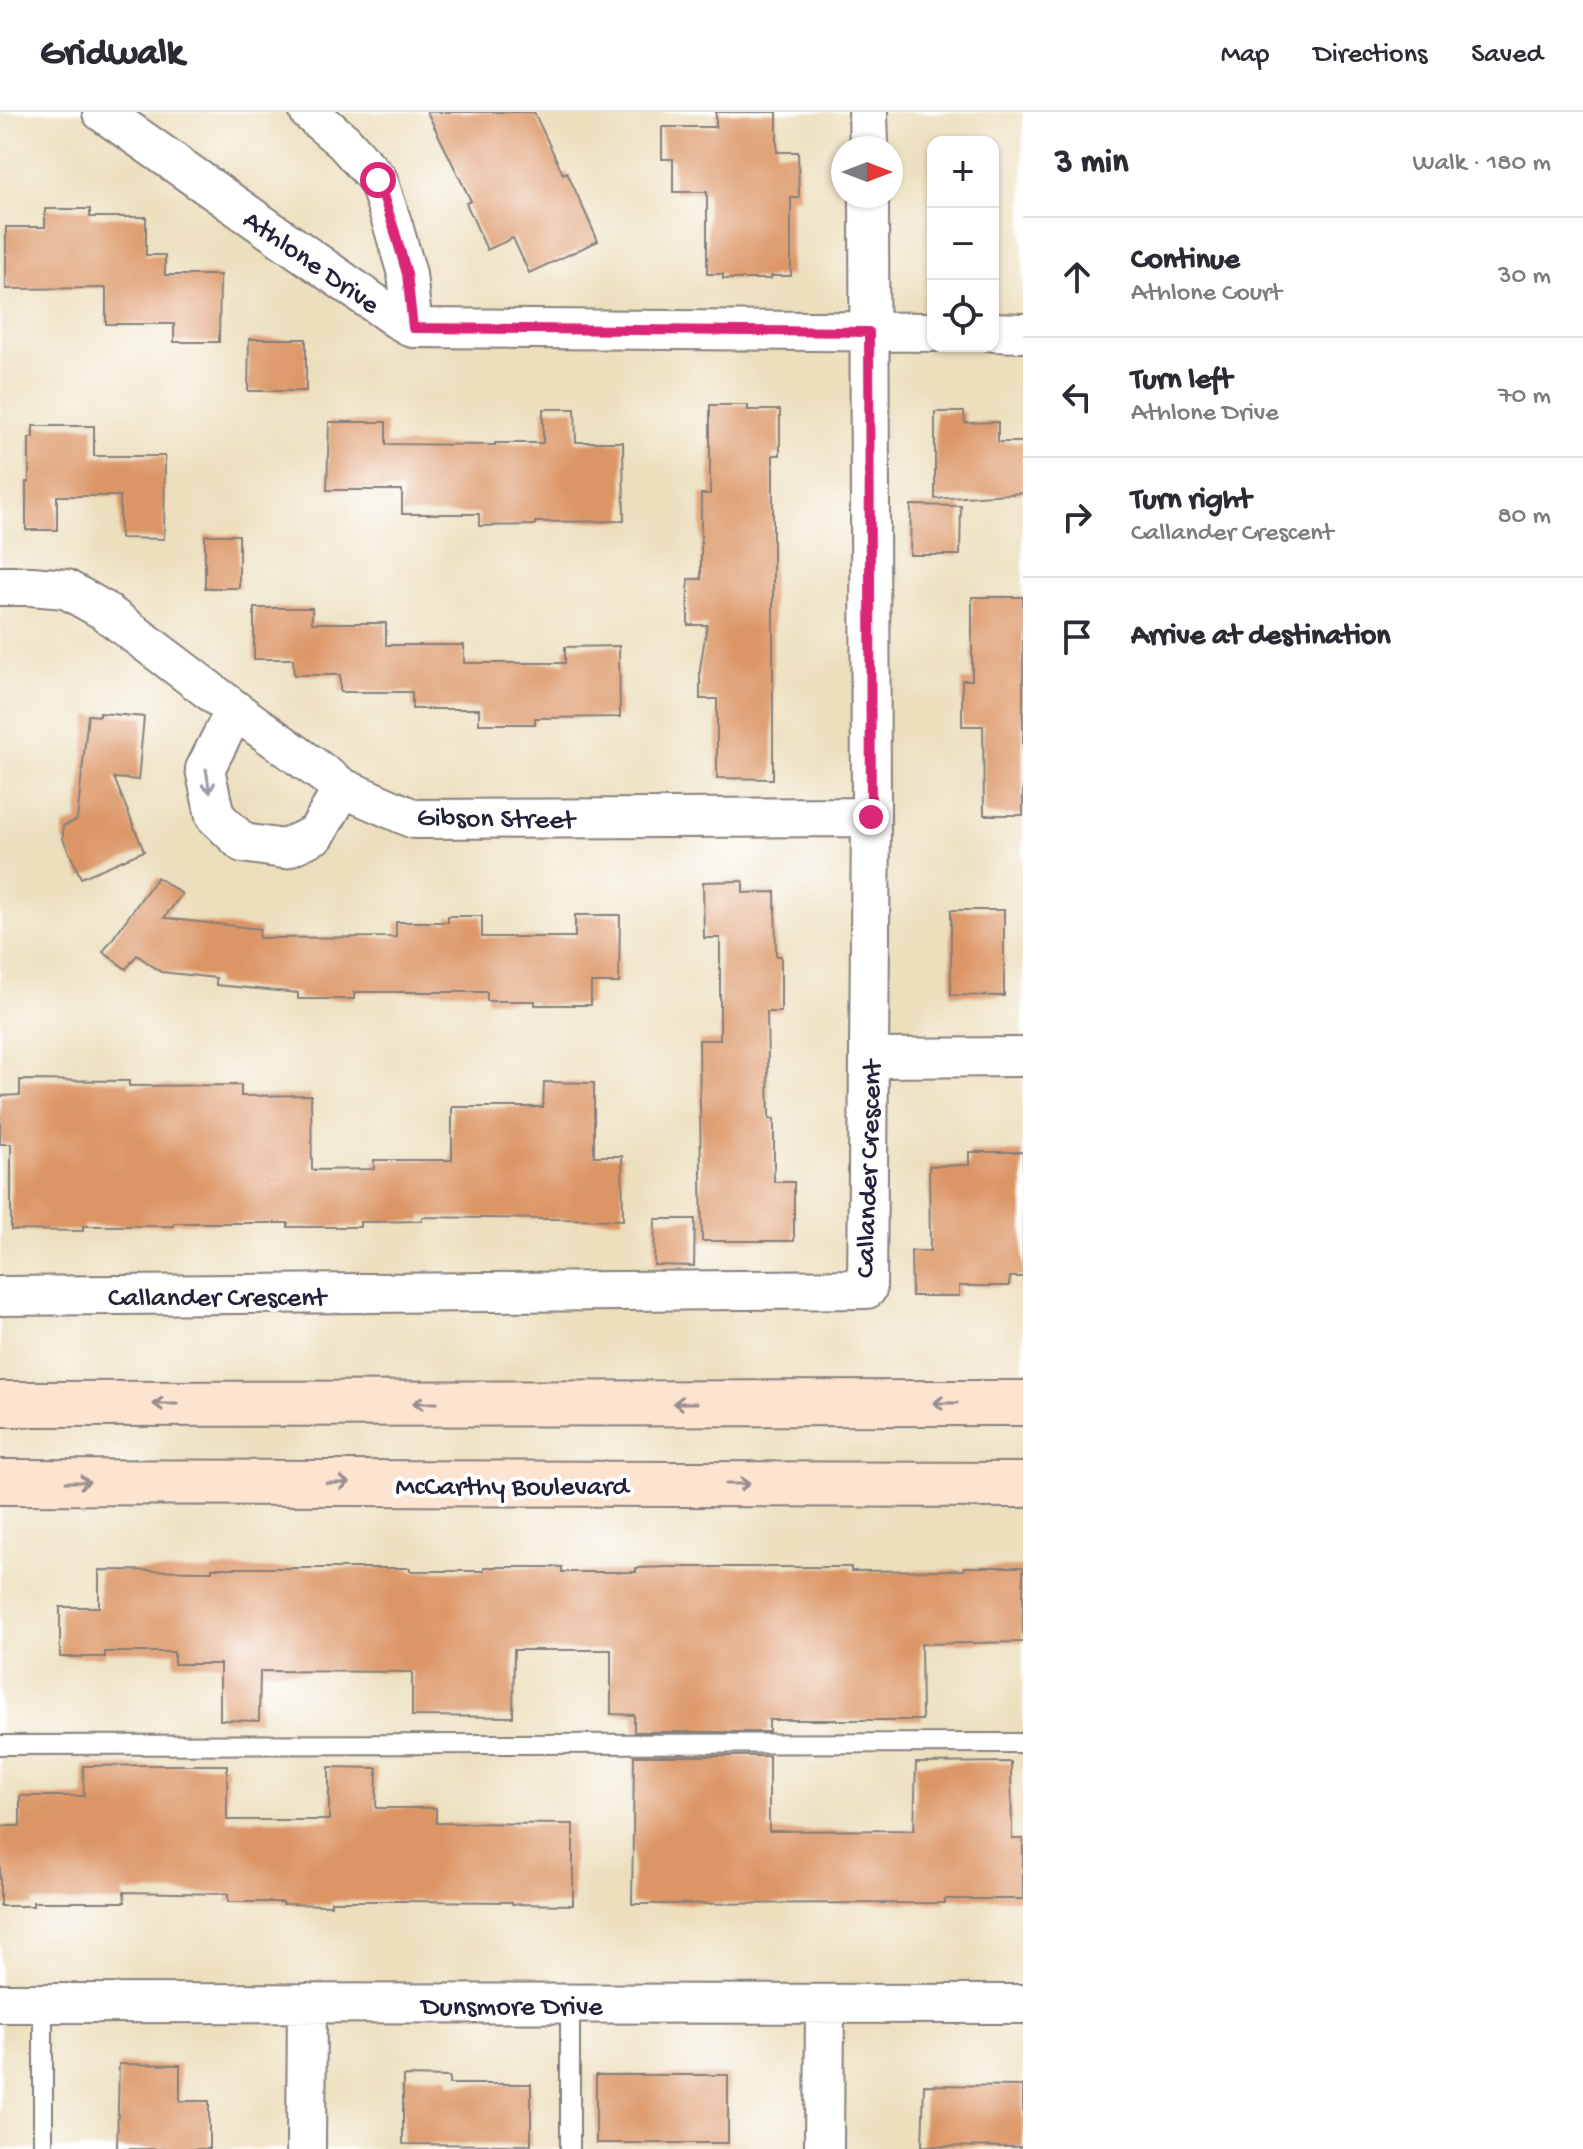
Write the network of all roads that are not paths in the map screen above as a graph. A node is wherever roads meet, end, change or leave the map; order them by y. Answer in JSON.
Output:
{"nodes":[{"id":1,"x":102,"y":112,"type":"edge"},
{"id":2,"x":309,"y":112,"type":"edge"},
{"id":3,"x":868,"y":112,"type":"edge"},
{"id":4,"x":869,"y":136,"type":"edge"},
{"id":5,"x":869,"y":208,"type":"edge"},
{"id":6,"x":413,"y":328,"type":"junction"},
{"id":7,"x":869,"y":332,"type":"junction"},
{"id":8,"x":927,"y":332,"type":"edge"},
{"id":9,"x":999,"y":332,"type":"edge"},
{"id":10,"x":1023,"y":333,"type":"edge"},
{"id":11,"x":0,"y":586,"type":"edge"},
{"id":12,"x":235,"y":710,"type":"junction"},
{"id":13,"x":343,"y":788,"type":"junction"},
{"id":14,"x":871,"y":817,"type":"junction"},
{"id":15,"x":1023,"y":1057,"type":"edge"},
{"id":16,"x":870,"y":1058,"type":"junction"},
{"id":17,"x":0,"y":1296,"type":"edge"},
{"id":18,"x":1023,"y":1403,"type":"edge"},
{"id":19,"x":0,"y":1404,"type":"edge"},
{"id":20,"x":0,"y":1482,"type":"edge"},
{"id":21,"x":1023,"y":1485,"type":"edge"},
{"id":22,"x":1023,"y":1743,"type":"edge"},
{"id":23,"x":0,"y":1745,"type":"edge"},
{"id":24,"x":0,"y":2003,"type":"edge"},
{"id":25,"x":43,"y":2003,"type":"junction"},
{"id":26,"x":307,"y":2003,"type":"junction"},
{"id":27,"x":570,"y":2004,"type":"junction"},
{"id":28,"x":825,"y":2004,"type":"junction"},
{"id":29,"x":1023,"y":2004,"type":"edge"},
{"id":30,"x":43,"y":2149,"type":"edge"},
{"id":31,"x":306,"y":2149,"type":"edge"},
{"id":32,"x":570,"y":2149,"type":"edge"},
{"id":33,"x":824,"y":2149,"type":"edge"}],
"edges":[{"from":1,"to":6,"type":"street","name":"Athlone Drive"},
{"from":2,"to":6,"type":"street"},
{"from":3,"to":4,"type":"street"},
{"from":5,"to":7,"type":"street","name":"Callander Crescent"},
{"from":6,"to":7,"type":"street","name":"Athlone Drive"},
{"from":7,"to":8,"type":"street","name":"Athlone Drive"},
{"from":7,"to":14,"type":"street","name":"Callander Crescent"},
{"from":9,"to":10,"type":"street"},
{"from":11,"to":12,"type":"street","name":"Gibson Street"},
{"from":12,"to":13,"type":"street","name":"Gibson Street"},
{"from":12,"to":13,"type":"street","one_way":true},
{"from":13,"to":14,"type":"street","name":"Gibson Street"},
{"from":14,"to":16,"type":"street","name":"Callander Crescent"},
{"from":15,"to":16,"type":"street"},
{"from":16,"to":17,"type":"street","name":"Callander Crescent"},
{"from":18,"to":19,"type":"main road","one_way":true},
{"from":20,"to":21,"type":"main road","name":"McCarthy Boulevard","one_way":true},
{"from":22,"to":23,"type":"lane"},
{"from":24,"to":25,"type":"street","name":"Dunsmore Drive"},
{"from":25,"to":26,"type":"street","name":"Dunsmore Drive"},
{"from":25,"to":30,"type":"lane"},
{"from":26,"to":27,"type":"street","name":"Dunsmore Drive"},
{"from":26,"to":31,"type":"street"},
{"from":27,"to":28,"type":"street","name":"Dunsmore Drive"},
{"from":27,"to":32,"type":"lane"},
{"from":28,"to":29,"type":"street","name":"Dunsmore Drive"},
{"from":28,"to":33,"type":"street"}]}
